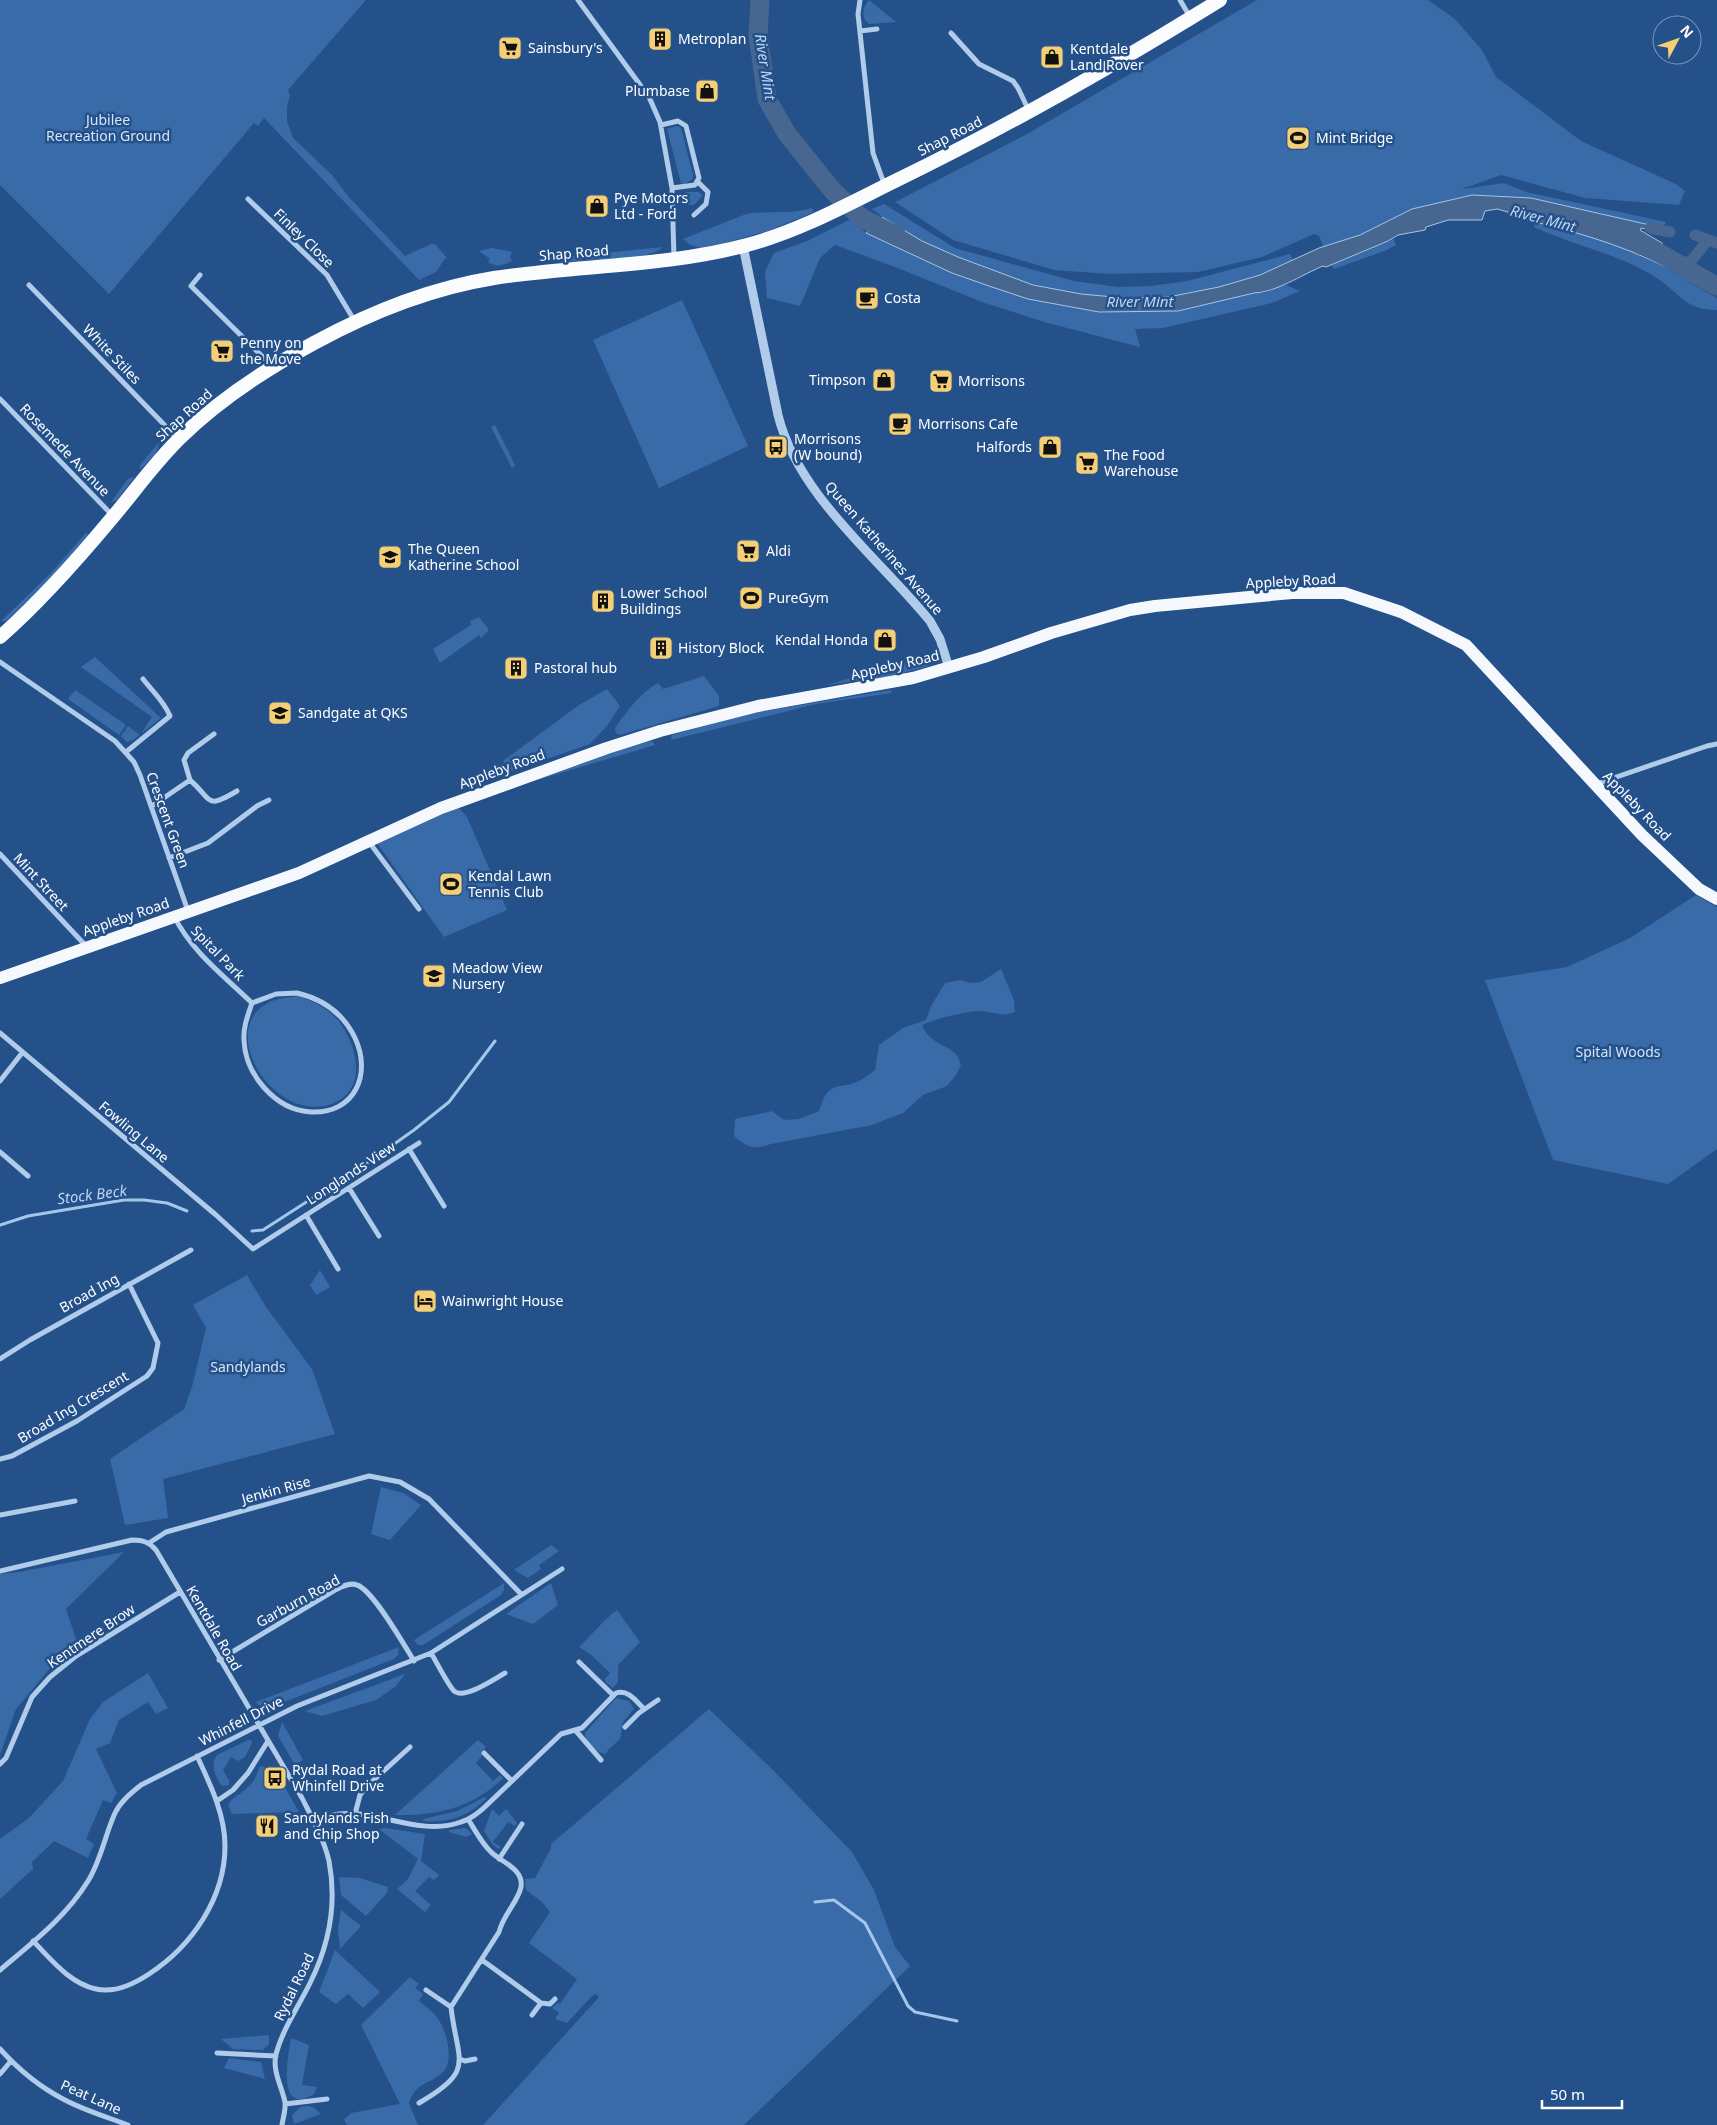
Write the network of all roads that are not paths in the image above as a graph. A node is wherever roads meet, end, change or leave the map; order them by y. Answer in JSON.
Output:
{"nodes":[{"id":1,"x":578,"y":0,"type":"edge"},
{"id":2,"x":860,"y":0,"type":"edge"},
{"id":3,"x":1180,"y":0,"type":"edge"},
{"id":4,"x":1220,"y":0,"type":"edge"},
{"id":5,"x":1190,"y":18,"type":"junction"},
{"id":6,"x":877,"y":29,"type":"dead end"},
{"id":7,"x":860,"y":31,"type":"junction"},
{"id":8,"x":951,"y":33,"type":"dead end"},
{"id":9,"x":1030,"y":112,"type":"junction"},
{"id":10,"x":661,"y":124,"type":"junction"},
{"id":11,"x":697,"y":181,"type":"junction"},
{"id":12,"x":885,"y":186,"type":"junction"},
{"id":13,"x":672,"y":188,"type":"junction"},
{"id":14,"x":248,"y":200,"type":"dead end"},
{"id":15,"x":694,"y":215,"type":"dead end"},
{"id":16,"x":743,"y":246,"type":"junction"},
{"id":17,"x":674,"y":259,"type":"junction"},
{"id":18,"x":200,"y":275,"type":"dead end"},
{"id":19,"x":29,"y":285,"type":"dead end"},
{"id":20,"x":356,"y":323,"type":"junction"},
{"id":21,"x":273,"y":367,"type":"junction"},
{"id":22,"x":0,"y":399,"type":"edge"},
{"id":23,"x":178,"y":440,"type":"junction"},
{"id":24,"x":114,"y":516,"type":"junction"},
{"id":25,"x":0,"y":637,"type":"edge"},
{"id":26,"x":0,"y":662,"type":"edge"},
{"id":27,"x":949,"y":668,"type":"junction"},
{"id":28,"x":143,"y":679,"type":"dead end"},
{"id":29,"x":214,"y":734,"type":"dead end"},
{"id":30,"x":1717,"y":744,"type":"edge"},
{"id":31,"x":126,"y":752,"type":"junction"},
{"id":32,"x":190,"y":780,"type":"junction"},
{"id":33,"x":1595,"y":784,"type":"junction"},
{"id":34,"x":236,"y":791,"type":"dead end"},
{"id":35,"x":269,"y":800,"type":"dead end"},
{"id":36,"x":152,"y":806,"type":"junction"},
{"id":37,"x":367,"y":840,"type":"junction"},
{"id":38,"x":0,"y":854,"type":"edge"},
{"id":39,"x":170,"y":858,"type":"junction"},
{"id":40,"x":1717,"y":899,"type":"edge"},
{"id":41,"x":419,"y":909,"type":"dead end"},
{"id":42,"x":188,"y":911,"type":"junction"},
{"id":43,"x":174,"y":916,"type":"junction"},
{"id":44,"x":86,"y":946,"type":"junction"},
{"id":45,"x":0,"y":978,"type":"edge"},
{"id":46,"x":252,"y":1003,"type":"junction"},
{"id":47,"x":0,"y":1033,"type":"edge"},
{"id":48,"x":22,"y":1053,"type":"junction"},
{"id":49,"x":0,"y":1081,"type":"edge"},
{"id":50,"x":419,"y":1143,"type":"dead end"},
{"id":51,"x":408,"y":1150,"type":"junction"},
{"id":52,"x":0,"y":1152,"type":"edge"},
{"id":53,"x":28,"y":1176,"type":"dead end"},
{"id":54,"x":349,"y":1188,"type":"junction"},
{"id":55,"x":444,"y":1206,"type":"dead end"},
{"id":56,"x":306,"y":1215,"type":"junction"},
{"id":57,"x":379,"y":1236,"type":"dead end"},
{"id":58,"x":253,"y":1249,"type":"joint"},
{"id":59,"x":191,"y":1250,"type":"dead end"},
{"id":60,"x":338,"y":1269,"type":"dead end"},
{"id":61,"x":129,"y":1284,"type":"junction"},
{"id":62,"x":0,"y":1359,"type":"edge"},
{"id":63,"x":0,"y":1459,"type":"edge"},
{"id":64,"x":75,"y":1501,"type":"dead end"},
{"id":65,"x":0,"y":1515,"type":"edge"},
{"id":66,"x":149,"y":1543,"type":"junction"},
{"id":67,"x":562,"y":1568,"type":"dead end"},
{"id":68,"x":0,"y":1571,"type":"edge"},
{"id":69,"x":180,"y":1592,"type":"junction"},
{"id":70,"x":521,"y":1594,"type":"junction"},
{"id":71,"x":431,"y":1653,"type":"junction"},
{"id":72,"x":220,"y":1660,"type":"junction"},
{"id":73,"x":414,"y":1661,"type":"junction"},
{"id":74,"x":579,"y":1662,"type":"dead end"},
{"id":75,"x":505,"y":1673,"type":"dead end"},
{"id":76,"x":613,"y":1695,"type":"junction"},
{"id":77,"x":658,"y":1700,"type":"dead end"},
{"id":78,"x":644,"y":1709,"type":"junction"},
{"id":79,"x":258,"y":1724,"type":"junction"},
{"id":80,"x":625,"y":1727,"type":"dead end"},
{"id":81,"x":576,"y":1731,"type":"junction"},
{"id":82,"x":268,"y":1741,"type":"junction"},
{"id":83,"x":410,"y":1747,"type":"dead end"},
{"id":84,"x":484,"y":1753,"type":"dead end"},
{"id":85,"x":197,"y":1756,"type":"junction"},
{"id":86,"x":601,"y":1760,"type":"dead end"},
{"id":87,"x":0,"y":1764,"type":"edge"},
{"id":88,"x":512,"y":1781,"type":"junction"},
{"id":89,"x":217,"y":1801,"type":"junction"},
{"id":90,"x":355,"y":1814,"type":"junction"},
{"id":91,"x":468,"y":1819,"type":"junction"},
{"id":92,"x":314,"y":1822,"type":"junction"},
{"id":93,"x":522,"y":1824,"type":"dead end"},
{"id":94,"x":500,"y":1859,"type":"junction"},
{"id":95,"x":33,"y":1942,"type":"junction"},
{"id":96,"x":482,"y":1960,"type":"junction"},
{"id":97,"x":0,"y":1970,"type":"edge"},
{"id":98,"x":426,"y":1990,"type":"dead end"},
{"id":99,"x":555,"y":1999,"type":"dead end"},
{"id":100,"x":541,"y":2003,"type":"junction"},
{"id":101,"x":451,"y":2007,"type":"junction"},
{"id":102,"x":532,"y":2015,"type":"dead end"},
{"id":103,"x":0,"y":2049,"type":"edge"},
{"id":104,"x":217,"y":2053,"type":"dead end"},
{"id":105,"x":276,"y":2056,"type":"junction"},
{"id":106,"x":460,"y":2059,"type":"junction"},
{"id":107,"x":476,"y":2059,"type":"dead end"},
{"id":108,"x":11,"y":2061,"type":"junction"},
{"id":109,"x":0,"y":2074,"type":"edge"},
{"id":110,"x":327,"y":2099,"type":"dead end"},
{"id":111,"x":419,"y":2103,"type":"dead end"},
{"id":112,"x":285,"y":2104,"type":"junction"},
{"id":113,"x":128,"y":2125,"type":"edge"},
{"id":114,"x":282,"y":2125,"type":"edge"}],
"edges":[{"from":1,"to":10,"type":"street"},
{"from":2,"to":7,"type":"street"},
{"from":3,"to":5,"type":"street"},
{"from":4,"to":5,"type":"highway","name":"Shap Road"},
{"from":5,"to":9,"type":"highway","name":"Shap Road"},
{"from":6,"to":7,"type":"street"},
{"from":7,"to":12,"type":"street"},
{"from":8,"to":9,"type":"street"},
{"from":9,"to":12,"type":"highway","name":"Shap Road"},
{"from":10,"to":11,"type":"street"},
{"from":10,"to":13,"type":"street"},
{"from":11,"to":13,"type":"street"},
{"from":11,"to":15,"type":"street"},
{"from":12,"to":16,"type":"highway","name":"Shap Road"},
{"from":13,"to":17,"type":"street"},
{"from":14,"to":20,"type":"street","name":"Finley Close"},
{"from":16,"to":17,"type":"highway","name":"Shap Road"},
{"from":16,"to":27,"type":"street","name":"Queen Katherines Avenue"},
{"from":17,"to":20,"type":"highway","name":"Shap Road"},
{"from":18,"to":21,"type":"street"},
{"from":19,"to":23,"type":"street","name":"White Stiles"},
{"from":20,"to":21,"type":"highway","name":"Shap Road"},
{"from":21,"to":23,"type":"highway","name":"Shap Road"},
{"from":22,"to":24,"type":"street","name":"Rosemede Avenue"},
{"from":23,"to":24,"type":"highway","name":"Shap Road"},
{"from":24,"to":25,"type":"highway","name":"Shap Road"},
{"from":26,"to":31,"type":"street","name":"Crescent Green"},
{"from":27,"to":33,"type":"main road","name":"Appleby Road"},
{"from":27,"to":37,"type":"main road","name":"Appleby Road"},
{"from":28,"to":31,"type":"street"},
{"from":29,"to":32,"type":"street"},
{"from":30,"to":33,"type":"street"},
{"from":31,"to":36,"type":"street","name":"Crescent Green"},
{"from":32,"to":34,"type":"street"},
{"from":32,"to":36,"type":"street"},
{"from":33,"to":40,"type":"main road","name":"Appleby Road"},
{"from":35,"to":39,"type":"street"},
{"from":36,"to":39,"type":"street","name":"Crescent Green"},
{"from":37,"to":41,"type":"street"},
{"from":37,"to":42,"type":"main road","name":"Appleby Road"},
{"from":38,"to":44,"type":"street","name":"Mint Street"},
{"from":39,"to":42,"type":"street","name":"Crescent Green"},
{"from":42,"to":43,"type":"main road","name":"Appleby Road"},
{"from":43,"to":44,"type":"main road","name":"Appleby Road"},
{"from":43,"to":46,"type":"street","name":"Spital Park"},
{"from":44,"to":45,"type":"main road","name":"Appleby Road"},
{"from":46,"to":46,"type":"street"},
{"from":47,"to":48,"type":"street","name":"Fowling Lane"},
{"from":48,"to":49,"type":"street"},
{"from":48,"to":58,"type":"street","name":"Fowling Lane"},
{"from":50,"to":51,"type":"street","name":"Longlands View"},
{"from":51,"to":54,"type":"street","name":"Longlands View"},
{"from":51,"to":55,"type":"street","name":"Longlands View"},
{"from":52,"to":53,"type":"street"},
{"from":54,"to":56,"type":"street","name":"Longlands View"},
{"from":54,"to":57,"type":"street"},
{"from":56,"to":58,"type":"street","name":"Longlands View"},
{"from":56,"to":60,"type":"street","name":"Longlands View"},
{"from":59,"to":61,"type":"street","name":"Broad Ing"},
{"from":61,"to":62,"type":"street","name":"Broad Ing"},
{"from":61,"to":63,"type":"street","name":"Broad Ing Crescent"},
{"from":64,"to":65,"type":"street"},
{"from":66,"to":68,"type":"street"},
{"from":66,"to":69,"type":"street","name":"Kentdale Road"},
{"from":66,"to":70,"type":"street","name":"Jenkin Rise"},
{"from":67,"to":70,"type":"street","name":"Whinfell Drive"},
{"from":69,"to":72,"type":"street","name":"Kentdale Road"},
{"from":69,"to":87,"type":"street","name":"Kentmere Brow"},
{"from":70,"to":71,"type":"street","name":"Whinfell Drive"},
{"from":71,"to":73,"type":"street","name":"Whinfell Drive"},
{"from":71,"to":75,"type":"street"},
{"from":72,"to":73,"type":"street","name":"Garburn Road"},
{"from":72,"to":79,"type":"street","name":"Kentdale Road"},
{"from":73,"to":79,"type":"street","name":"Whinfell Drive"},
{"from":74,"to":76,"type":"street"},
{"from":76,"to":78,"type":"street"},
{"from":76,"to":81,"type":"street"},
{"from":77,"to":78,"type":"street"},
{"from":78,"to":80,"type":"street"},
{"from":79,"to":82,"type":"street","name":"Rydal Road"},
{"from":79,"to":85,"type":"street","name":"Whinfell Drive"},
{"from":81,"to":86,"type":"street"},
{"from":81,"to":88,"type":"street"},
{"from":82,"to":89,"type":"street"},
{"from":82,"to":92,"type":"street","name":"Rydal Road"},
{"from":83,"to":90,"type":"street"},
{"from":84,"to":88,"type":"street"},
{"from":85,"to":89,"type":"street"},
{"from":85,"to":95,"type":"street","name":"Whinfell Drive"},
{"from":88,"to":91,"type":"street"},
{"from":89,"to":95,"type":"street"},
{"from":90,"to":91,"type":"street"},
{"from":90,"to":92,"type":"street"},
{"from":91,"to":94,"type":"street"},
{"from":92,"to":105,"type":"street","name":"Rydal Road"},
{"from":93,"to":94,"type":"street"},
{"from":94,"to":96,"type":"street"},
{"from":95,"to":97,"type":"street","name":"Whinfell Drive"},
{"from":96,"to":100,"type":"street"},
{"from":96,"to":101,"type":"street"},
{"from":98,"to":101,"type":"street"},
{"from":99,"to":100,"type":"street"},
{"from":100,"to":102,"type":"street"},
{"from":101,"to":106,"type":"street"},
{"from":103,"to":108,"type":"street","name":"Peat Lane"},
{"from":104,"to":105,"type":"street"},
{"from":105,"to":112,"type":"street","name":"Rydal Road"},
{"from":106,"to":107,"type":"street"},
{"from":106,"to":111,"type":"street"},
{"from":108,"to":109,"type":"street"},
{"from":108,"to":113,"type":"street","name":"Peat Lane"},
{"from":110,"to":112,"type":"street"},
{"from":112,"to":114,"type":"street","name":"Rydal Road"}]}
